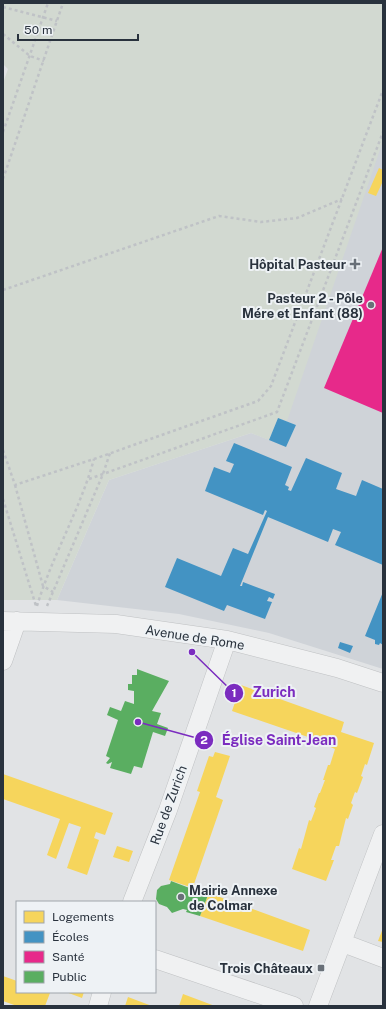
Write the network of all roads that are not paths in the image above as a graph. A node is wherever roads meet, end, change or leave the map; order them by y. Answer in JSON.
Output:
{"nodes":[{"id":1,"x":10,"y":621,"type":"edge"},
{"id":2,"x":227,"y":640,"type":"junction"},
{"id":3,"x":3,"y":661,"type":"edge"},
{"id":4,"x":383,"y":683,"type":"edge"},
{"id":5,"x":383,"y":834,"type":"edge"},
{"id":6,"x":132,"y":901,"type":"edge"},
{"id":7,"x":343,"y":943,"type":"junction"},
{"id":8,"x":383,"y":958,"type":"edge"},
{"id":9,"x":156,"y":959,"type":"edge"},
{"id":10,"x":102,"y":993,"type":"edge"},
{"id":11,"x":98,"y":1006,"type":"edge"},
{"id":12,"x":294,"y":1006,"type":"edge"},
{"id":13,"x":318,"y":1006,"type":"edge"}],
"edges":[{"from":1,"to":2,"type":"street","name":"Avenue de Rome"},
{"from":1,"to":3,"type":"street"},
{"from":2,"to":4,"type":"street","name":"Avenue de Rome"},
{"from":2,"to":6,"type":"street","name":"Rue de Zurich"},
{"from":5,"to":7,"type":"street"},
{"from":7,"to":8,"type":"street"},
{"from":7,"to":13,"type":"street"},
{"from":9,"to":12,"type":"street"},
{"from":10,"to":11,"type":"street"}]}
